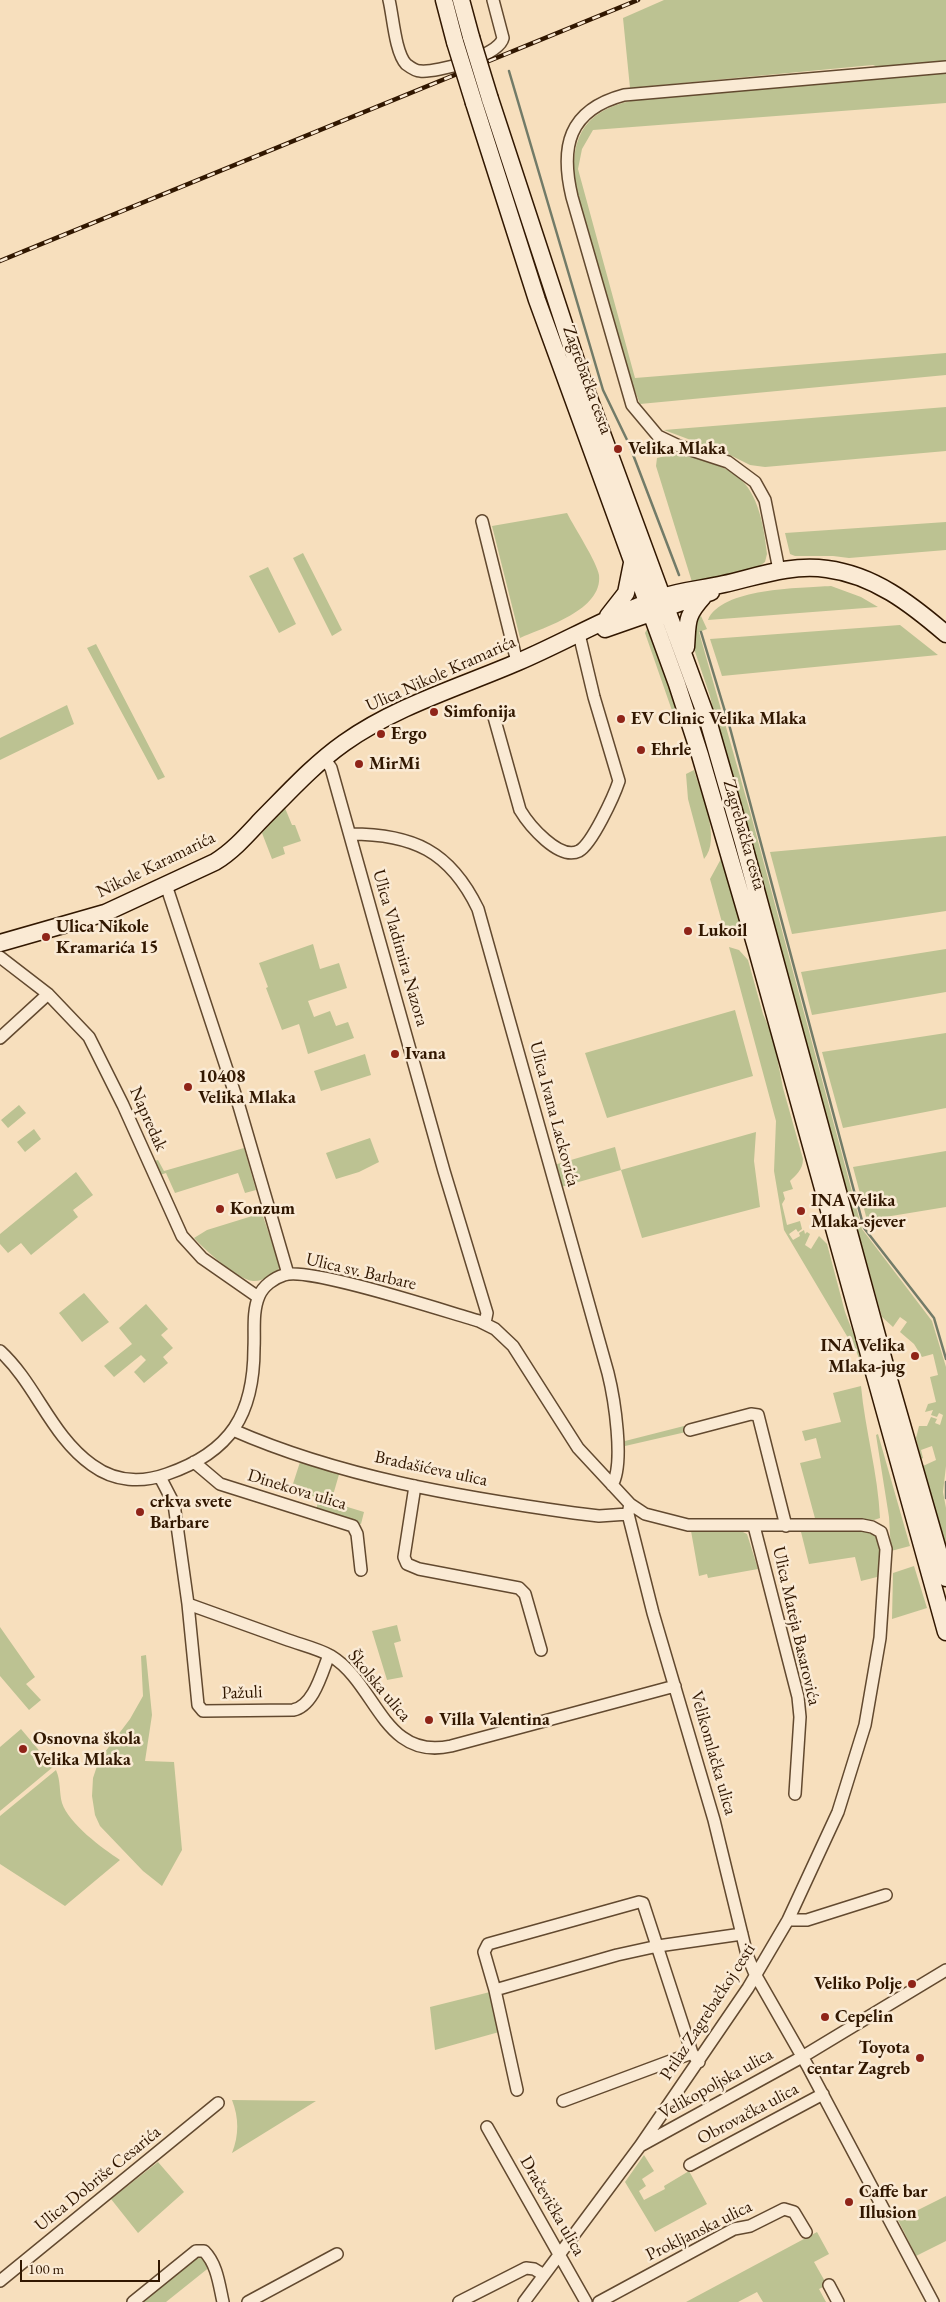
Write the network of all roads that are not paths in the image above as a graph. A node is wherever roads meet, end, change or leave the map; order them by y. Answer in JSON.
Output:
{"nodes":[{"id":1,"x":389,"y":0,"type":"edge"},
{"id":2,"x":444,"y":0,"type":"edge"},
{"id":3,"x":461,"y":0,"type":"edge"},
{"id":4,"x":493,"y":0,"type":"edge"},
{"id":5,"x":946,"y":67,"type":"edge"},
{"id":6,"x":482,"y":521,"type":"dead end"},
{"id":7,"x":632,"y":561,"type":"junction"},
{"id":8,"x":780,"y":570,"type":"junction"},
{"id":9,"x":724,"y":584,"type":"junction"},
{"id":10,"x":704,"y":596,"type":"junction"},
{"id":11,"x":665,"y":603,"type":"junction"},
{"id":12,"x":649,"y":608,"type":"junction"},
{"id":13,"x":603,"y":621,"type":"junction"},
{"id":14,"x":579,"y":634,"type":"junction"},
{"id":15,"x":946,"y":634,"type":"edge"},
{"id":16,"x":685,"y":656,"type":"junction"},
{"id":17,"x":517,"y":662,"type":"junction"},
{"id":18,"x":494,"y":717,"type":"dead end"},
{"id":19,"x":324,"y":758,"type":"junction"},
{"id":20,"x":350,"y":834,"type":"junction"},
{"id":21,"x":166,"y":885,"type":"junction"},
{"id":22,"x":0,"y":943,"type":"edge"},
{"id":23,"x":0,"y":957,"type":"edge"},
{"id":24,"x":48,"y":994,"type":"junction"},
{"id":25,"x":0,"y":1038,"type":"edge"},
{"id":26,"x":288,"y":1274,"type":"junction"},
{"id":27,"x":258,"y":1297,"type":"junction"},
{"id":28,"x":485,"y":1323,"type":"junction"},
{"id":29,"x":0,"y":1351,"type":"edge"},
{"id":30,"x":233,"y":1430,"type":"junction"},
{"id":31,"x":690,"y":1430,"type":"dead end"},
{"id":32,"x":194,"y":1462,"type":"junction"},
{"id":33,"x":160,"y":1477,"type":"junction"},
{"id":34,"x":612,"y":1485,"type":"junction"},
{"id":35,"x":415,"y":1486,"type":"junction"},
{"id":36,"x":629,"y":1509,"type":"junction"},
{"id":37,"x":754,"y":1526,"type":"junction"},
{"id":38,"x":786,"y":1526,"type":"junction"},
{"id":39,"x":881,"y":1532,"type":"joint"},
{"id":40,"x":361,"y":1570,"type":"dead end"},
{"id":41,"x":946,"y":1578,"type":"edge"},
{"id":42,"x":188,"y":1604,"type":"junction"},
{"id":43,"x":946,"y":1632,"type":"edge"},
{"id":44,"x":541,"y":1650,"type":"dead end"},
{"id":45,"x":329,"y":1655,"type":"junction"},
{"id":46,"x":675,"y":1686,"type":"junction"},
{"id":47,"x":795,"y":1794,"type":"dead end"},
{"id":48,"x":886,"y":1895,"type":"dead end"},
{"id":49,"x":788,"y":1920,"type":"junction"},
{"id":50,"x":742,"y":1934,"type":"junction"},
{"id":51,"x":658,"y":1946,"type":"junction"},
{"id":52,"x":946,"y":1970,"type":"edge"},
{"id":53,"x":755,"y":1974,"type":"junction"},
{"id":54,"x":495,"y":1990,"type":"junction"},
{"id":55,"x":695,"y":2057,"type":"junction"},
{"id":56,"x":802,"y":2057,"type":"junction"},
{"id":57,"x":517,"y":2090,"type":"dead end"},
{"id":58,"x":823,"y":2094,"type":"junction"},
{"id":59,"x":563,"y":2101,"type":"dead end"},
{"id":60,"x":218,"y":2103,"type":"dead end"},
{"id":61,"x":487,"y":2127,"type":"dead end"},
{"id":62,"x":640,"y":2146,"type":"junction"},
{"id":63,"x":690,"y":2165,"type":"dead end"},
{"id":64,"x":806,"y":2232,"type":"dead end"},
{"id":65,"x":560,"y":2253,"type":"junction"},
{"id":66,"x":337,"y":2254,"type":"dead end"},
{"id":67,"x":544,"y":2275,"type":"junction"},
{"id":68,"x":0,"y":2281,"type":"edge"},
{"id":69,"x":829,"y":2284,"type":"dead end"},
{"id":70,"x":133,"y":2302,"type":"edge"},
{"id":71,"x":223,"y":2302,"type":"edge"},
{"id":72,"x":248,"y":2302,"type":"edge"},
{"id":73,"x":459,"y":2302,"type":"edge"},
{"id":74,"x":524,"y":2302,"type":"edge"},
{"id":75,"x":586,"y":2302,"type":"edge"},
{"id":76,"x":599,"y":2302,"type":"edge"},
{"id":77,"x":838,"y":2302,"type":"edge"},
{"id":78,"x":932,"y":2302,"type":"edge"}],
"edges":[{"from":1,"to":4,"type":"street"},
{"from":2,"to":7,"type":"main road","name":"Zagrebačka cesta","bridge":true},
{"from":3,"to":11,"type":"main road","name":"Zagrebačka cesta","bridge":true},
{"from":5,"to":8,"type":"street"},
{"from":6,"to":17,"type":"street"},
{"from":7,"to":12,"type":"main road","name":"Zagrebačka cesta"},
{"from":7,"to":13,"type":"main road"},
{"from":8,"to":9,"type":"main road"},
{"from":8,"to":15,"type":"main road"},
{"from":9,"to":10,"type":"main road"},
{"from":9,"to":11,"type":"main road"},
{"from":10,"to":11,"type":"main road"},
{"from":10,"to":16,"type":"main road"},
{"from":11,"to":12,"type":"main road"},
{"from":11,"to":16,"type":"main road","name":"Zagrebačka cesta"},
{"from":12,"to":13,"type":"main road","name":"Ulica Nikole Kramarića"},
{"from":12,"to":14,"type":"main road","name":"Ulica Nikole Kramarića"},
{"from":12,"to":43,"type":"main road","name":"Zagrebačka cesta"},
{"from":13,"to":14,"type":"main road","name":"Ulica Nikole Kramarića"},
{"from":14,"to":17,"type":"main road","name":"Ulica Nikole Kramarića"},
{"from":14,"to":18,"type":"street"},
{"from":16,"to":41,"type":"main road","name":"Zagrebačka cesta"},
{"from":17,"to":19,"type":"main road","name":"Ulica Nikole Kramarića"},
{"from":19,"to":20,"type":"street","name":"Ulica Vladimira Nazora"},
{"from":19,"to":21,"type":"main road","name":"Nikole Karamarića"},
{"from":20,"to":28,"type":"street","name":"Ulica Vladimira Nazora"},
{"from":20,"to":34,"type":"street","name":"Ulica Ivana Lackovića"},
{"from":21,"to":22,"type":"main road","name":"Nikole Karamarića"},
{"from":21,"to":26,"type":"street"},
{"from":23,"to":24,"type":"street","name":"Napredak"},
{"from":24,"to":25,"type":"street"},
{"from":24,"to":27,"type":"street","name":"Napredak"},
{"from":26,"to":27,"type":"street","name":"Ulica sv. Barbare"},
{"from":26,"to":28,"type":"street","name":"Ulica sv. Barbare"},
{"from":27,"to":30,"type":"street"},
{"from":28,"to":34,"type":"street","name":"Ulica sv. Barbare"},
{"from":29,"to":33,"type":"street"},
{"from":30,"to":32,"type":"street"},
{"from":30,"to":35,"type":"street","name":"Bradašićeva ulica"},
{"from":31,"to":38,"type":"street"},
{"from":32,"to":33,"type":"street"},
{"from":32,"to":40,"type":"street","name":"Dinekova ulica"},
{"from":33,"to":42,"type":"street"},
{"from":34,"to":36,"type":"street","name":"Ulica sv. Barbare"},
{"from":35,"to":36,"type":"street","name":"Bradašićeva ulica"},
{"from":35,"to":44,"type":"street"},
{"from":36,"to":37,"type":"street","name":"Ulica sv. Barbare"},
{"from":36,"to":46,"type":"street","name":"Velikomlačka ulica"},
{"from":37,"to":38,"type":"street","name":"Ulica sv. Barbare"},
{"from":37,"to":47,"type":"street","name":"Ulica Mateja Basarovića"},
{"from":38,"to":39,"type":"street","name":"Ulica sv. Barbare"},
{"from":39,"to":49,"type":"street","name":"Prilaz Zagrebačkoj cesti"},
{"from":42,"to":45,"type":"street","name":"Školska ulica"},
{"from":42,"to":45,"type":"street","name":"Pažuli"},
{"from":45,"to":46,"type":"street","name":"Školska ulica"},
{"from":46,"to":50,"type":"street","name":"Velikomlačka ulica"},
{"from":48,"to":49,"type":"street"},
{"from":49,"to":53,"type":"street","name":"Prilaz Zagrebačkoj cesti"},
{"from":50,"to":51,"type":"street"},
{"from":50,"to":53,"type":"street","name":"Velikomlačka ulica"},
{"from":51,"to":54,"type":"street"},
{"from":51,"to":54,"type":"street"},
{"from":51,"to":55,"type":"street"},
{"from":52,"to":56,"type":"street","name":"Velikopoljska ulica"},
{"from":53,"to":55,"type":"street","name":"Prilaz Zagrebačkoj cesti"},
{"from":53,"to":56,"type":"street","name":"Velikomlačka ulica"},
{"from":54,"to":57,"type":"street"},
{"from":55,"to":59,"type":"street","name":"Prilaz Zagrebačkoj cesti"},
{"from":55,"to":62,"type":"street","name":"Prilaz Zagrebačkoj cesti"},
{"from":56,"to":58,"type":"street","name":"Velikomlačka ulica"},
{"from":56,"to":62,"type":"street","name":"Velikopoljska ulica"},
{"from":58,"to":63,"type":"street","name":"Obrovačka ulica"},
{"from":58,"to":78,"type":"street","name":"Velikomlačka ulica"},
{"from":60,"to":68,"type":"street","name":"Ulica Dobriše Cesarića"},
{"from":61,"to":65,"type":"street","name":"Dračevička ulica"},
{"from":62,"to":65,"type":"street","name":"Velikopoljska ulica"},
{"from":64,"to":76,"type":"street","name":"Prokljanska ulica"},
{"from":65,"to":67,"type":"street","name":"Velikopoljska ulica"},
{"from":65,"to":75,"type":"street","name":"Dračevička ulica"},
{"from":66,"to":72,"type":"street"},
{"from":67,"to":73,"type":"street"},
{"from":67,"to":74,"type":"street","name":"Velikopoljska ulica"},
{"from":69,"to":77,"type":"street"},
{"from":70,"to":71,"type":"street"}]}
